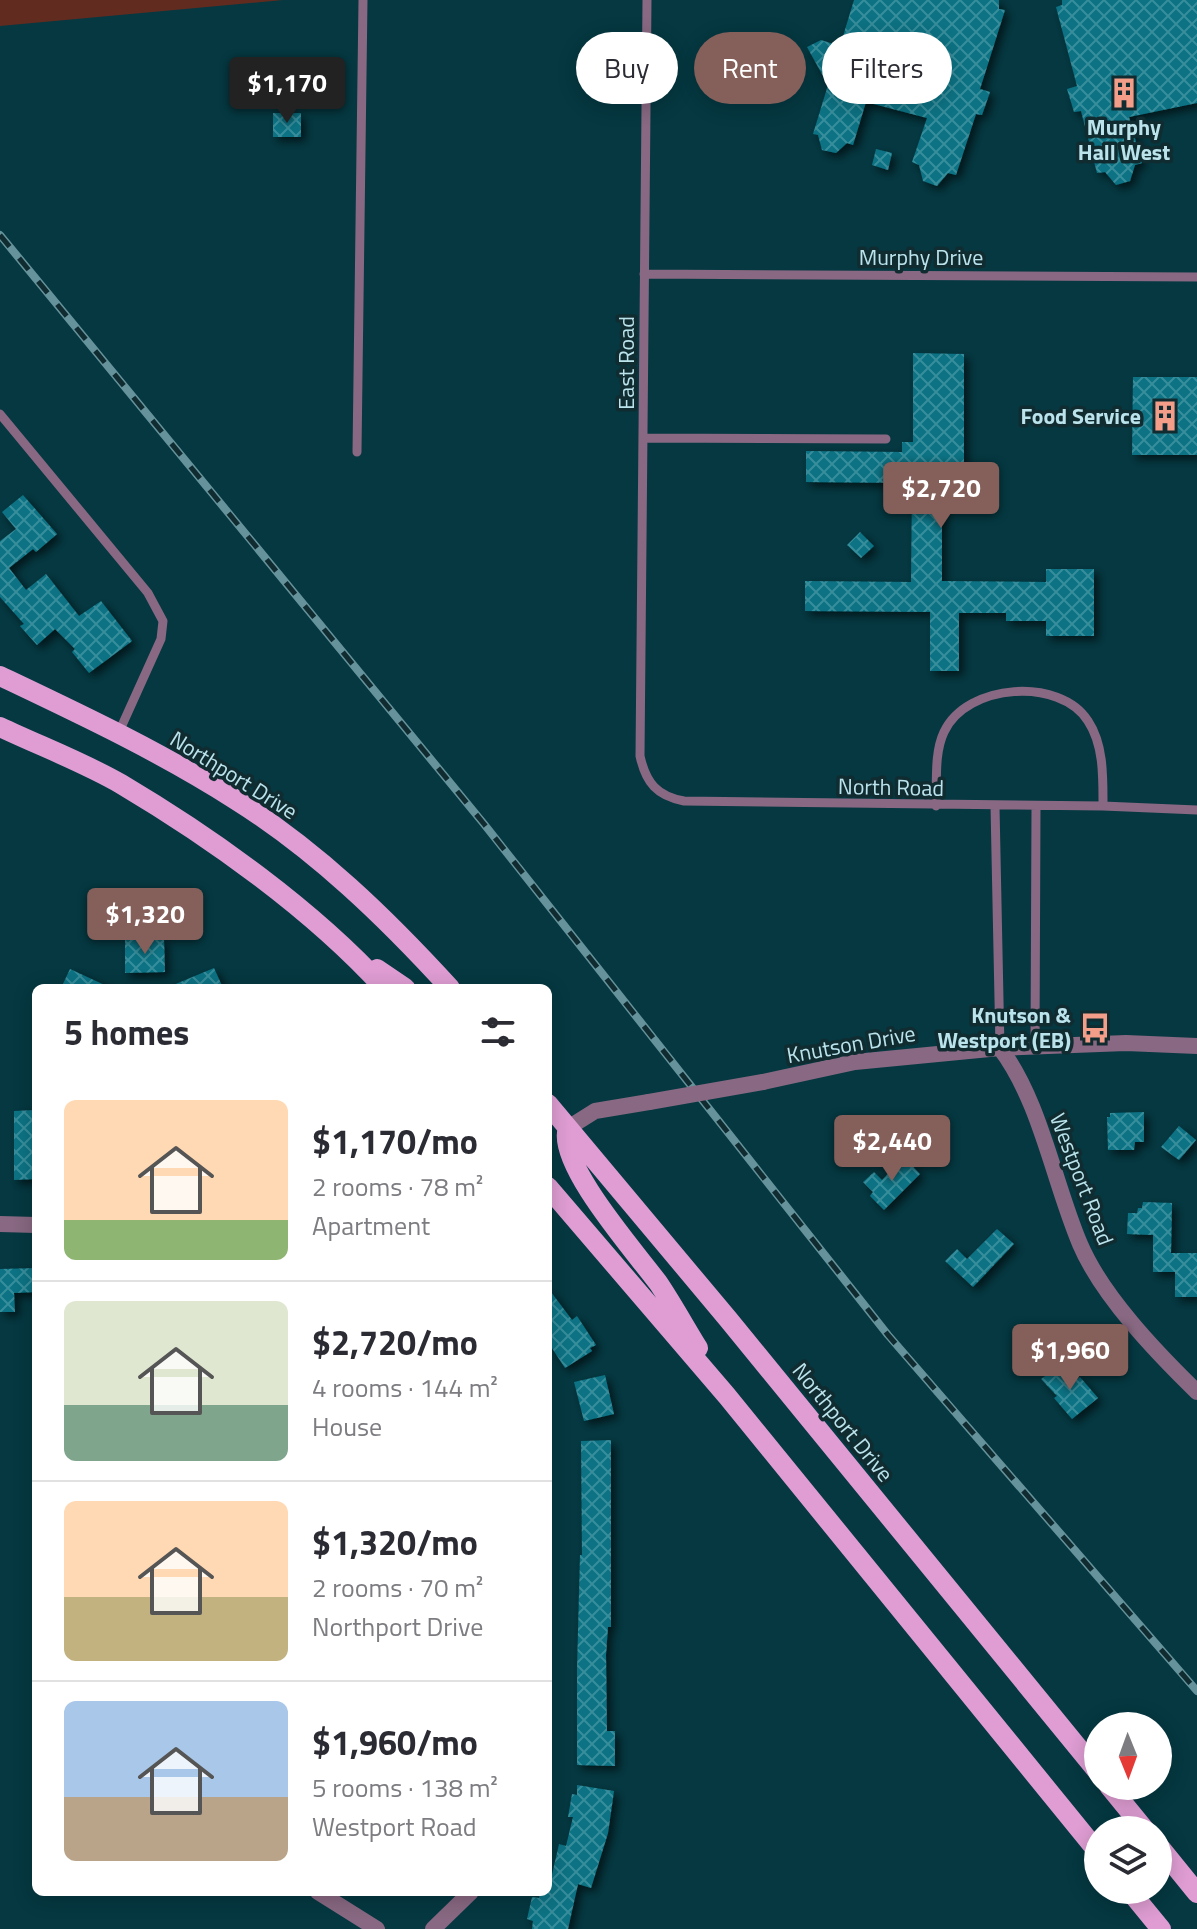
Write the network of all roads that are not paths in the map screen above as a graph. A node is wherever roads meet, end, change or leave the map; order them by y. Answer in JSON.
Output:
{"nodes":[{"id":1,"x":363,"y":0,"type":"edge"},
{"id":2,"x":647,"y":0,"type":"edge"},
{"id":3,"x":644,"y":274,"type":"junction"},
{"id":4,"x":1197,"y":277,"type":"edge"},
{"id":5,"x":0,"y":414,"type":"edge"},
{"id":6,"x":644,"y":438,"type":"junction"},
{"id":7,"x":886,"y":439,"type":"dead end"},
{"id":8,"x":357,"y":452,"type":"dead end"},
{"id":9,"x":0,"y":676,"type":"edge"},
{"id":10,"x":640,"y":725,"type":"joint"},
{"id":11,"x":0,"y":727,"type":"edge"},
{"id":12,"x":119,"y":732,"type":"junction"},
{"id":13,"x":936,"y":806,"type":"junction"},
{"id":14,"x":995,"y":806,"type":"junction"},
{"id":15,"x":1036,"y":806,"type":"junction"},
{"id":16,"x":1103,"y":806,"type":"junction"},
{"id":17,"x":1197,"y":810,"type":"edge"},
{"id":18,"x":344,"y":946,"type":"junction"},
{"id":19,"x":380,"y":984,"type":"edge"},
{"id":20,"x":399,"y":984,"type":"edge"},
{"id":21,"x":446,"y":984,"type":"edge"},
{"id":22,"x":1035,"y":1046,"type":"junction"},
{"id":23,"x":1197,"y":1046,"type":"edge"},
{"id":24,"x":1000,"y":1048,"type":"junction"},
{"id":25,"x":558,"y":1128,"type":"edge"},
{"id":26,"x":552,"y":1192,"type":"edge"},
{"id":27,"x":0,"y":1224,"type":"edge"},
{"id":28,"x":32,"y":1225,"type":"edge"},
{"id":29,"x":1197,"y":1392,"type":"edge"},
{"id":30,"x":727,"y":1396,"type":"junction"},
{"id":31,"x":1084,"y":1755,"type":"edge"},
{"id":32,"x":1120,"y":1800,"type":"edge"},
{"id":33,"x":1134,"y":1816,"type":"edge"},
{"id":34,"x":1084,"y":1835,"type":"edge"},
{"id":35,"x":1172,"y":1862,"type":"edge"},
{"id":36,"x":1197,"y":1893,"type":"edge"},
{"id":37,"x":324,"y":1896,"type":"edge"},
{"id":38,"x":467,"y":1896,"type":"edge"},
{"id":39,"x":1140,"y":1904,"type":"edge"},
{"id":40,"x":377,"y":1929,"type":"edge"},
{"id":41,"x":433,"y":1929,"type":"edge"},
{"id":42,"x":1161,"y":1929,"type":"edge"}],
"edges":[{"from":1,"to":8,"type":"lane"},
{"from":2,"to":3,"type":"lane","name":"East Road"},
{"from":3,"to":4,"type":"lane","name":"Murphy Drive"},
{"from":3,"to":6,"type":"lane","name":"East Road"},
{"from":5,"to":12,"type":"lane"},
{"from":6,"to":7,"type":"lane"},
{"from":6,"to":10,"type":"lane","name":"East Road"},
{"from":9,"to":12,"type":"main road","name":"Northport Drive"},
{"from":10,"to":13,"type":"lane","name":"North Road"},
{"from":11,"to":18,"type":"main road"},
{"from":12,"to":21,"type":"main road","name":"Northport Drive"},
{"from":13,"to":14,"type":"lane","name":"North Road"},
{"from":13,"to":16,"type":"lane"},
{"from":14,"to":15,"type":"lane","name":"North Road"},
{"from":14,"to":24,"type":"lane"},
{"from":15,"to":16,"type":"lane","name":"North Road"},
{"from":15,"to":22,"type":"lane"},
{"from":16,"to":17,"type":"lane","name":"North Road"},
{"from":18,"to":19,"type":"main road"},
{"from":18,"to":20,"type":"main road"},
{"from":22,"to":23,"type":"street","name":"Knutson Drive"},
{"from":22,"to":24,"type":"street","name":"Knutson Drive"},
{"from":24,"to":25,"type":"street","name":"Knutson Drive","bridge":true},
{"from":24,"to":29,"type":"street","name":"Westport Road"},
{"from":25,"to":30,"type":"main road"},
{"from":25,"to":31,"type":"main road","name":"Northport Drive"},
{"from":26,"to":30,"type":"main road"},
{"from":27,"to":28,"type":"street"},
{"from":30,"to":34,"type":"main road"},
{"from":32,"to":33,"type":"main road"},
{"from":35,"to":36,"type":"main road"},
{"from":37,"to":40,"type":"street"},
{"from":38,"to":41,"type":"street"},
{"from":39,"to":42,"type":"main road"}]}
